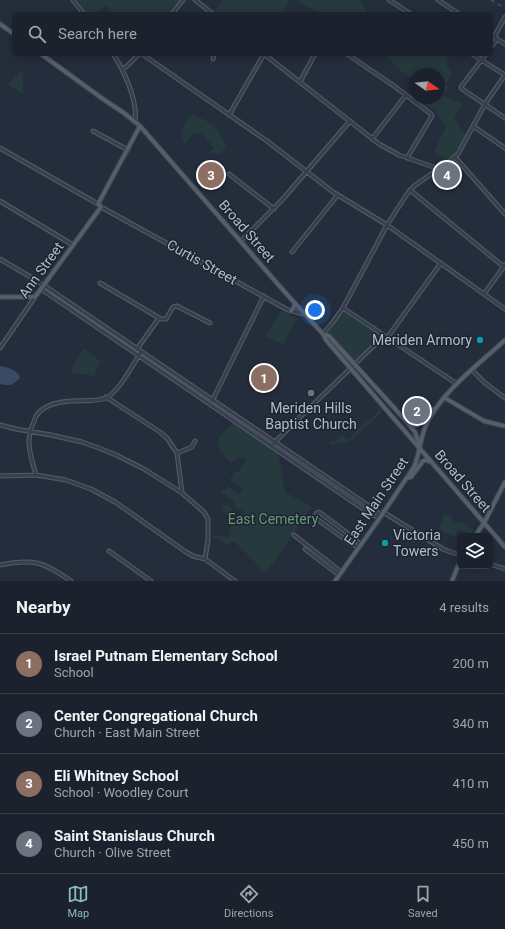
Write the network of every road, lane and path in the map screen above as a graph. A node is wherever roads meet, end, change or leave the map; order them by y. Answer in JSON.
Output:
{"nodes":[{"id":1,"x":73,"y":0,"type":"edge"},
{"id":2,"x":183,"y":0,"type":"edge"},
{"id":3,"x":195,"y":0,"type":"edge"},
{"id":4,"x":389,"y":0,"type":"edge"},
{"id":5,"x":438,"y":0,"type":"edge"},
{"id":6,"x":82,"y":12,"type":"edge"},
{"id":7,"x":174,"y":12,"type":"edge"},
{"id":8,"x":210,"y":12,"type":"edge"},
{"id":9,"x":408,"y":12,"type":"edge"},
{"id":10,"x":456,"y":12,"type":"edge"},
{"id":11,"x":505,"y":17,"type":"edge"},
{"id":12,"x":0,"y":24,"type":"edge"},
{"id":13,"x":12,"y":33,"type":"edge"},
{"id":14,"x":494,"y":37,"type":"edge"},
{"id":15,"x":505,"y":44,"type":"edge"},
{"id":16,"x":44,"y":56,"type":"edge"},
{"id":17,"x":114,"y":56,"type":"edge"},
{"id":18,"x":138,"y":56,"type":"edge"},
{"id":19,"x":143,"y":56,"type":"edge"},
{"id":20,"x":214,"y":56,"type":"edge"},
{"id":21,"x":263,"y":56,"type":"edge"},
{"id":22,"x":267,"y":56,"type":"edge"},
{"id":23,"x":314,"y":56,"type":"edge"},
{"id":24,"x":350,"y":56,"type":"edge"},
{"id":25,"x":475,"y":56,"type":"edge"},
{"id":26,"x":484,"y":56,"type":"edge"},
{"id":27,"x":213,"y":59,"type":"dead end"},
{"id":28,"x":481,"y":60,"type":"junction"},
{"id":29,"x":122,"y":69,"type":"junction"},
{"id":30,"x":505,"y":75,"type":"edge"},
{"id":31,"x":300,"y":82,"type":"junction"},
{"id":32,"x":406,"y":95,"type":"junction"},
{"id":33,"x":485,"y":104,"type":"junction"},
{"id":34,"x":230,"y":115,"type":"junction"},
{"id":35,"x":505,"y":118,"type":"edge"},
{"id":36,"x":135,"y":121,"type":"junction"},
{"id":37,"x":350,"y":121,"type":"junction"},
{"id":38,"x":140,"y":126,"type":"junction"},
{"id":39,"x":472,"y":126,"type":"junction"},
{"id":40,"x":93,"y":130,"type":"dead end"},
{"id":41,"x":372,"y":139,"type":"junction"},
{"id":42,"x":0,"y":148,"type":"edge"},
{"id":43,"x":505,"y":148,"type":"edge"},
{"id":44,"x":128,"y":150,"type":"junction"},
{"id":45,"x":455,"y":157,"type":"junction"},
{"id":46,"x":407,"y":158,"type":"junction"},
{"id":47,"x":439,"y":169,"type":"junction"},
{"id":48,"x":307,"y":172,"type":"junction"},
{"id":49,"x":229,"y":174,"type":"dead end"},
{"id":50,"x":410,"y":190,"type":"junction"},
{"id":51,"x":338,"y":196,"type":"junction"},
{"id":52,"x":0,"y":201,"type":"edge"},
{"id":53,"x":99,"y":206,"type":"junction"},
{"id":54,"x":274,"y":209,"type":"junction"},
{"id":55,"x":505,"y":214,"type":"edge"},
{"id":56,"x":387,"y":225,"type":"junction"},
{"id":57,"x":241,"y":241,"type":"junction"},
{"id":58,"x":73,"y":245,"type":"junction"},
{"id":59,"x":292,"y":252,"type":"dead end"},
{"id":60,"x":0,"y":259,"type":"edge"},
{"id":61,"x":441,"y":264,"type":"junction"},
{"id":62,"x":504,"y":266,"type":"edge"},
{"id":63,"x":100,"y":283,"type":"dead end"},
{"id":64,"x":43,"y":285,"type":"junction"},
{"id":65,"x":40,"y":289,"type":"junction"},
{"id":66,"x":484,"y":294,"type":"junction"},
{"id":67,"x":264,"y":296,"type":"junction"},
{"id":68,"x":0,"y":297,"type":"edge"},
{"id":69,"x":35,"y":297,"type":"junction"},
{"id":70,"x":295,"y":303,"type":"junction"},
{"id":71,"x":342,"y":308,"type":"junction"},
{"id":72,"x":78,"y":309,"type":"junction"},
{"id":73,"x":505,"y":309,"type":"edge"},
{"id":74,"x":291,"y":311,"type":"junction"},
{"id":75,"x":75,"y":313,"type":"junction"},
{"id":76,"x":304,"y":314,"type":"junction"},
{"id":77,"x":159,"y":318,"type":"junction"},
{"id":78,"x":210,"y":323,"type":"dead end"},
{"id":79,"x":109,"y":330,"type":"junction"},
{"id":80,"x":106,"y":334,"type":"junction"},
{"id":81,"x":323,"y":334,"type":"junction"},
{"id":82,"x":386,"y":337,"type":"junction"},
{"id":83,"x":505,"y":340,"type":"edge"},
{"id":84,"x":0,"y":348,"type":"edge"},
{"id":85,"x":139,"y":350,"type":"junction"},
{"id":86,"x":138,"y":356,"type":"junction"},
{"id":87,"x":355,"y":364,"type":"junction"},
{"id":88,"x":351,"y":368,"type":"junction"},
{"id":89,"x":472,"y":370,"type":"junction"},
{"id":90,"x":177,"y":376,"type":"junction"},
{"id":91,"x":174,"y":380,"type":"junction"},
{"id":92,"x":457,"y":384,"type":"junction"},
{"id":93,"x":106,"y":397,"type":"junction"},
{"id":94,"x":385,"y":397,"type":"junction"},
{"id":95,"x":445,"y":398,"type":"junction"},
{"id":96,"x":505,"y":398,"type":"edge"},
{"id":97,"x":212,"y":400,"type":"junction"},
{"id":98,"x":379,"y":402,"type":"junction"},
{"id":99,"x":440,"y":403,"type":"junction"},
{"id":100,"x":210,"y":405,"type":"junction"},
{"id":101,"x":406,"y":421,"type":"junction"},
{"id":102,"x":246,"y":423,"type":"junction"},
{"id":103,"x":0,"y":425,"type":"edge"},
{"id":104,"x":505,"y":426,"type":"edge"},
{"id":105,"x":243,"y":427,"type":"junction"},
{"id":106,"x":30,"y":431,"type":"junction"},
{"id":107,"x":196,"y":441,"type":"dead end"},
{"id":108,"x":274,"y":442,"type":"junction"},
{"id":109,"x":271,"y":446,"type":"junction"},
{"id":110,"x":419,"y":447,"type":"junction"},
{"id":111,"x":177,"y":453,"type":"junction"},
{"id":112,"x":432,"y":462,"type":"junction"},
{"id":113,"x":314,"y":469,"type":"junction"},
{"id":114,"x":311,"y":473,"type":"junction"},
{"id":115,"x":36,"y":475,"type":"junction"},
{"id":116,"x":0,"y":476,"type":"edge"},
{"id":117,"x":407,"y":478,"type":"junction"},
{"id":118,"x":505,"y":484,"type":"edge"},
{"id":119,"x":182,"y":493,"type":"junction"},
{"id":120,"x":384,"y":512,"type":"junction"},
{"id":121,"x":380,"y":517,"type":"junction"},
{"id":122,"x":484,"y":523,"type":"junction"},
{"id":123,"x":336,"y":524,"type":"junction"},
{"id":124,"x":332,"y":530,"type":"junction"},
{"id":125,"x":477,"y":533,"type":"edge"},
{"id":126,"x":294,"y":535,"type":"dead end"},
{"id":127,"x":360,"y":546,"type":"junction"},
{"id":128,"x":505,"y":547,"type":"edge"},
{"id":129,"x":305,"y":549,"type":"dead end"},
{"id":130,"x":109,"y":551,"type":"dead end"},
{"id":131,"x":314,"y":553,"type":"junction"},
{"id":132,"x":457,"y":554,"type":"edge"},
{"id":133,"x":205,"y":559,"type":"junction"},
{"id":134,"x":0,"y":565,"type":"edge"},
{"id":135,"x":493,"y":565,"type":"edge"},
{"id":136,"x":457,"y":568,"type":"edge"},
{"id":137,"x":505,"y":569,"type":"edge"},
{"id":138,"x":338,"y":577,"type":"edge"},
{"id":139,"x":71,"y":581,"type":"edge"},
{"id":140,"x":151,"y":581,"type":"edge"},
{"id":141,"x":235,"y":581,"type":"edge"},
{"id":142,"x":340,"y":581,"type":"edge"},
{"id":143,"x":452,"y":581,"type":"edge"}],
"edges":[{"from":1,"to":6,"type":"street"},
{"from":2,"to":7,"type":"street"},
{"from":3,"to":8,"type":"street"},
{"from":4,"to":9,"type":"street"},
{"from":5,"to":10,"type":"street"},
{"from":11,"to":14,"type":"street"},
{"from":12,"to":13,"type":"main road"},
{"from":14,"to":15,"type":"street"},
{"from":16,"to":36,"type":"main road","name":"Broad Street"},
{"from":17,"to":29,"type":"street"},
{"from":18,"to":29,"type":"street"},
{"from":19,"to":34,"type":"street"},
{"from":20,"to":27,"type":"street"},
{"from":21,"to":34,"type":"street"},
{"from":22,"to":31,"type":"street"},
{"from":23,"to":31,"type":"street"},
{"from":24,"to":32,"type":"street"},
{"from":25,"to":28,"type":"street"},
{"from":26,"to":28,"type":"street"},
{"from":28,"to":30,"type":"street"},
{"from":28,"to":33,"type":"street"},
{"from":29,"to":36,"type":"street"},
{"from":30,"to":33,"type":"street"},
{"from":31,"to":37,"type":"street"},
{"from":32,"to":41,"type":"street"},
{"from":32,"to":46,"type":"street"},
{"from":33,"to":35,"type":"street"},
{"from":33,"to":39,"type":"street"},
{"from":34,"to":48,"type":"street"},
{"from":36,"to":38,"type":"main road","name":"Broad Street"},
{"from":37,"to":41,"type":"street"},
{"from":37,"to":48,"type":"street"},
{"from":38,"to":44,"type":"main road","name":"Ann Street"},
{"from":38,"to":57,"type":"main road","name":"Broad Street"},
{"from":39,"to":43,"type":"street"},
{"from":39,"to":45,"type":"street"},
{"from":40,"to":44,"type":"street"},
{"from":41,"to":46,"type":"street"},
{"from":42,"to":53,"type":"street","name":"Curtis Street"},
{"from":44,"to":53,"type":"main road","name":"Ann Street"},
{"from":45,"to":47,"type":"street"},
{"from":45,"to":55,"type":"street"},
{"from":46,"to":47,"type":"street"},
{"from":47,"to":50,"type":"street"},
{"from":48,"to":51,"type":"street"},
{"from":48,"to":54,"type":"street"},
{"from":49,"to":54,"type":"street"},
{"from":50,"to":56,"type":"street"},
{"from":50,"to":62,"type":"street"},
{"from":51,"to":56,"type":"street"},
{"from":51,"to":59,"type":"street"},
{"from":52,"to":58,"type":"street"},
{"from":53,"to":58,"type":"main road","name":"Ann Street"},
{"from":53,"to":67,"type":"street","name":"Curtis Street"},
{"from":54,"to":57,"type":"street"},
{"from":56,"to":61,"type":"street"},
{"from":56,"to":71,"type":"street"},
{"from":57,"to":70,"type":"main road","name":"Broad Street"},
{"from":58,"to":64,"type":"main road","name":"Ann Street"},
{"from":60,"to":64,"type":"street"},
{"from":61,"to":66,"type":"street"},
{"from":61,"to":82,"type":"street"},
{"from":62,"to":66,"type":"street"},
{"from":63,"to":77,"type":"street"},
{"from":64,"to":65,"type":"main road","name":"Ann Street"},
{"from":64,"to":72,"type":"street"},
{"from":65,"to":69,"type":"main road","name":"Ann Street"},
{"from":65,"to":75,"type":"street"},
{"from":66,"to":73,"type":"street"},
{"from":67,"to":74,"type":"street","name":"Curtis Street"},
{"from":67,"to":97,"type":"street"},
{"from":68,"to":69,"type":"main road"},
{"from":69,"to":84,"type":"street","name":"Ann Street"},
{"from":70,"to":74,"type":"main road"},
{"from":70,"to":76,"type":"main road","name":"Broad Street"},
{"from":71,"to":81,"type":"street"},
{"from":71,"to":82,"type":"street"},
{"from":72,"to":75,"type":"street"},
{"from":72,"to":79,"type":"street"},
{"from":74,"to":76,"type":"street","name":"Curtis Street"},
{"from":75,"to":80,"type":"street"},
{"from":76,"to":81,"type":"main road","name":"Broad Street"},
{"from":77,"to":78,"type":"street"},
{"from":77,"to":85,"type":"street"},
{"from":79,"to":80,"type":"street"},
{"from":79,"to":85,"type":"street"},
{"from":80,"to":86,"type":"street"},
{"from":81,"to":87,"type":"main road","name":"Broad Street"},
{"from":81,"to":88,"type":"main road","name":"Broad Street"},
{"from":82,"to":87,"type":"street"},
{"from":82,"to":92,"type":"street"},
{"from":83,"to":89,"type":"main road","name":"East Main Street"},
{"from":85,"to":86,"type":"street"},
{"from":85,"to":90,"type":"street"},
{"from":86,"to":91,"type":"street"},
{"from":86,"to":93,"type":"street"},
{"from":87,"to":88,"type":"street"},
{"from":87,"to":94,"type":"main road","name":"Broad Street"},
{"from":88,"to":98,"type":"main road","name":"Broad Street"},
{"from":88,"to":108,"type":"street"},
{"from":89,"to":92,"type":"main road","name":"East Main Street"},
{"from":89,"to":96,"type":"street"},
{"from":90,"to":91,"type":"street"},
{"from":90,"to":97,"type":"street"},
{"from":91,"to":100,"type":"street"},
{"from":92,"to":95,"type":"main road","name":"East Main Street"},
{"from":93,"to":106,"type":"street"},
{"from":93,"to":111,"type":"street"},
{"from":94,"to":98,"type":"main road"},
{"from":94,"to":101,"type":"main road","name":"Broad Street"},
{"from":95,"to":99,"type":"main road","name":"East Main Street"},
{"from":95,"to":104,"type":"main road"},
{"from":97,"to":100,"type":"street"},
{"from":97,"to":102,"type":"street"},
{"from":98,"to":110,"type":"main road","name":"Broad Street"},
{"from":99,"to":101,"type":"main road"},
{"from":99,"to":110,"type":"main road","name":"East Main Street"},
{"from":100,"to":105,"type":"street"},
{"from":101,"to":110,"type":"main road","name":"Broad Street"},
{"from":102,"to":105,"type":"street"},
{"from":102,"to":108,"type":"street"},
{"from":103,"to":106,"type":"street"},
{"from":105,"to":109,"type":"street"},
{"from":106,"to":115,"type":"street"},
{"from":106,"to":119,"type":"street"},
{"from":107,"to":111,"type":"street"},
{"from":108,"to":109,"type":"street"},
{"from":108,"to":113,"type":"street"},
{"from":109,"to":114,"type":"street"},
{"from":110,"to":112,"type":"main road","name":"Broad Street"},
{"from":110,"to":117,"type":"main road","name":"East Main Street"},
{"from":111,"to":119,"type":"street"},
{"from":112,"to":117,"type":"main road"},
{"from":112,"to":122,"type":"main road","name":"Broad Street"},
{"from":113,"to":114,"type":"street"},
{"from":113,"to":121,"type":"street"},
{"from":114,"to":121,"type":"street"},
{"from":115,"to":116,"type":"street"},
{"from":115,"to":133,"type":"street"},
{"from":117,"to":120,"type":"main road","name":"East Main Street"},
{"from":118,"to":122,"type":"main road"},
{"from":119,"to":133,"type":"street"},
{"from":120,"to":121,"type":"main road","name":"East Main Street"},
{"from":120,"to":132,"type":"street"},
{"from":121,"to":127,"type":"main road","name":"East Main Street"},
{"from":122,"to":125,"type":"main road"},
{"from":122,"to":128,"type":"main road","name":"Broad Street"},
{"from":123,"to":124,"type":"street"},
{"from":123,"to":124,"type":"street"},
{"from":123,"to":127,"type":"street"},
{"from":124,"to":127,"type":"street"},
{"from":126,"to":131,"type":"street"},
{"from":127,"to":138,"type":"main road","name":"East Main Street"},
{"from":129,"to":131,"type":"street"},
{"from":130,"to":140,"type":"street"},
{"from":131,"to":138,"type":"street"},
{"from":133,"to":141,"type":"street"},
{"from":134,"to":139,"type":"street"},
{"from":135,"to":137,"type":"street"},
{"from":136,"to":143,"type":"main road"},
{"from":138,"to":142,"type":"street"}]}
